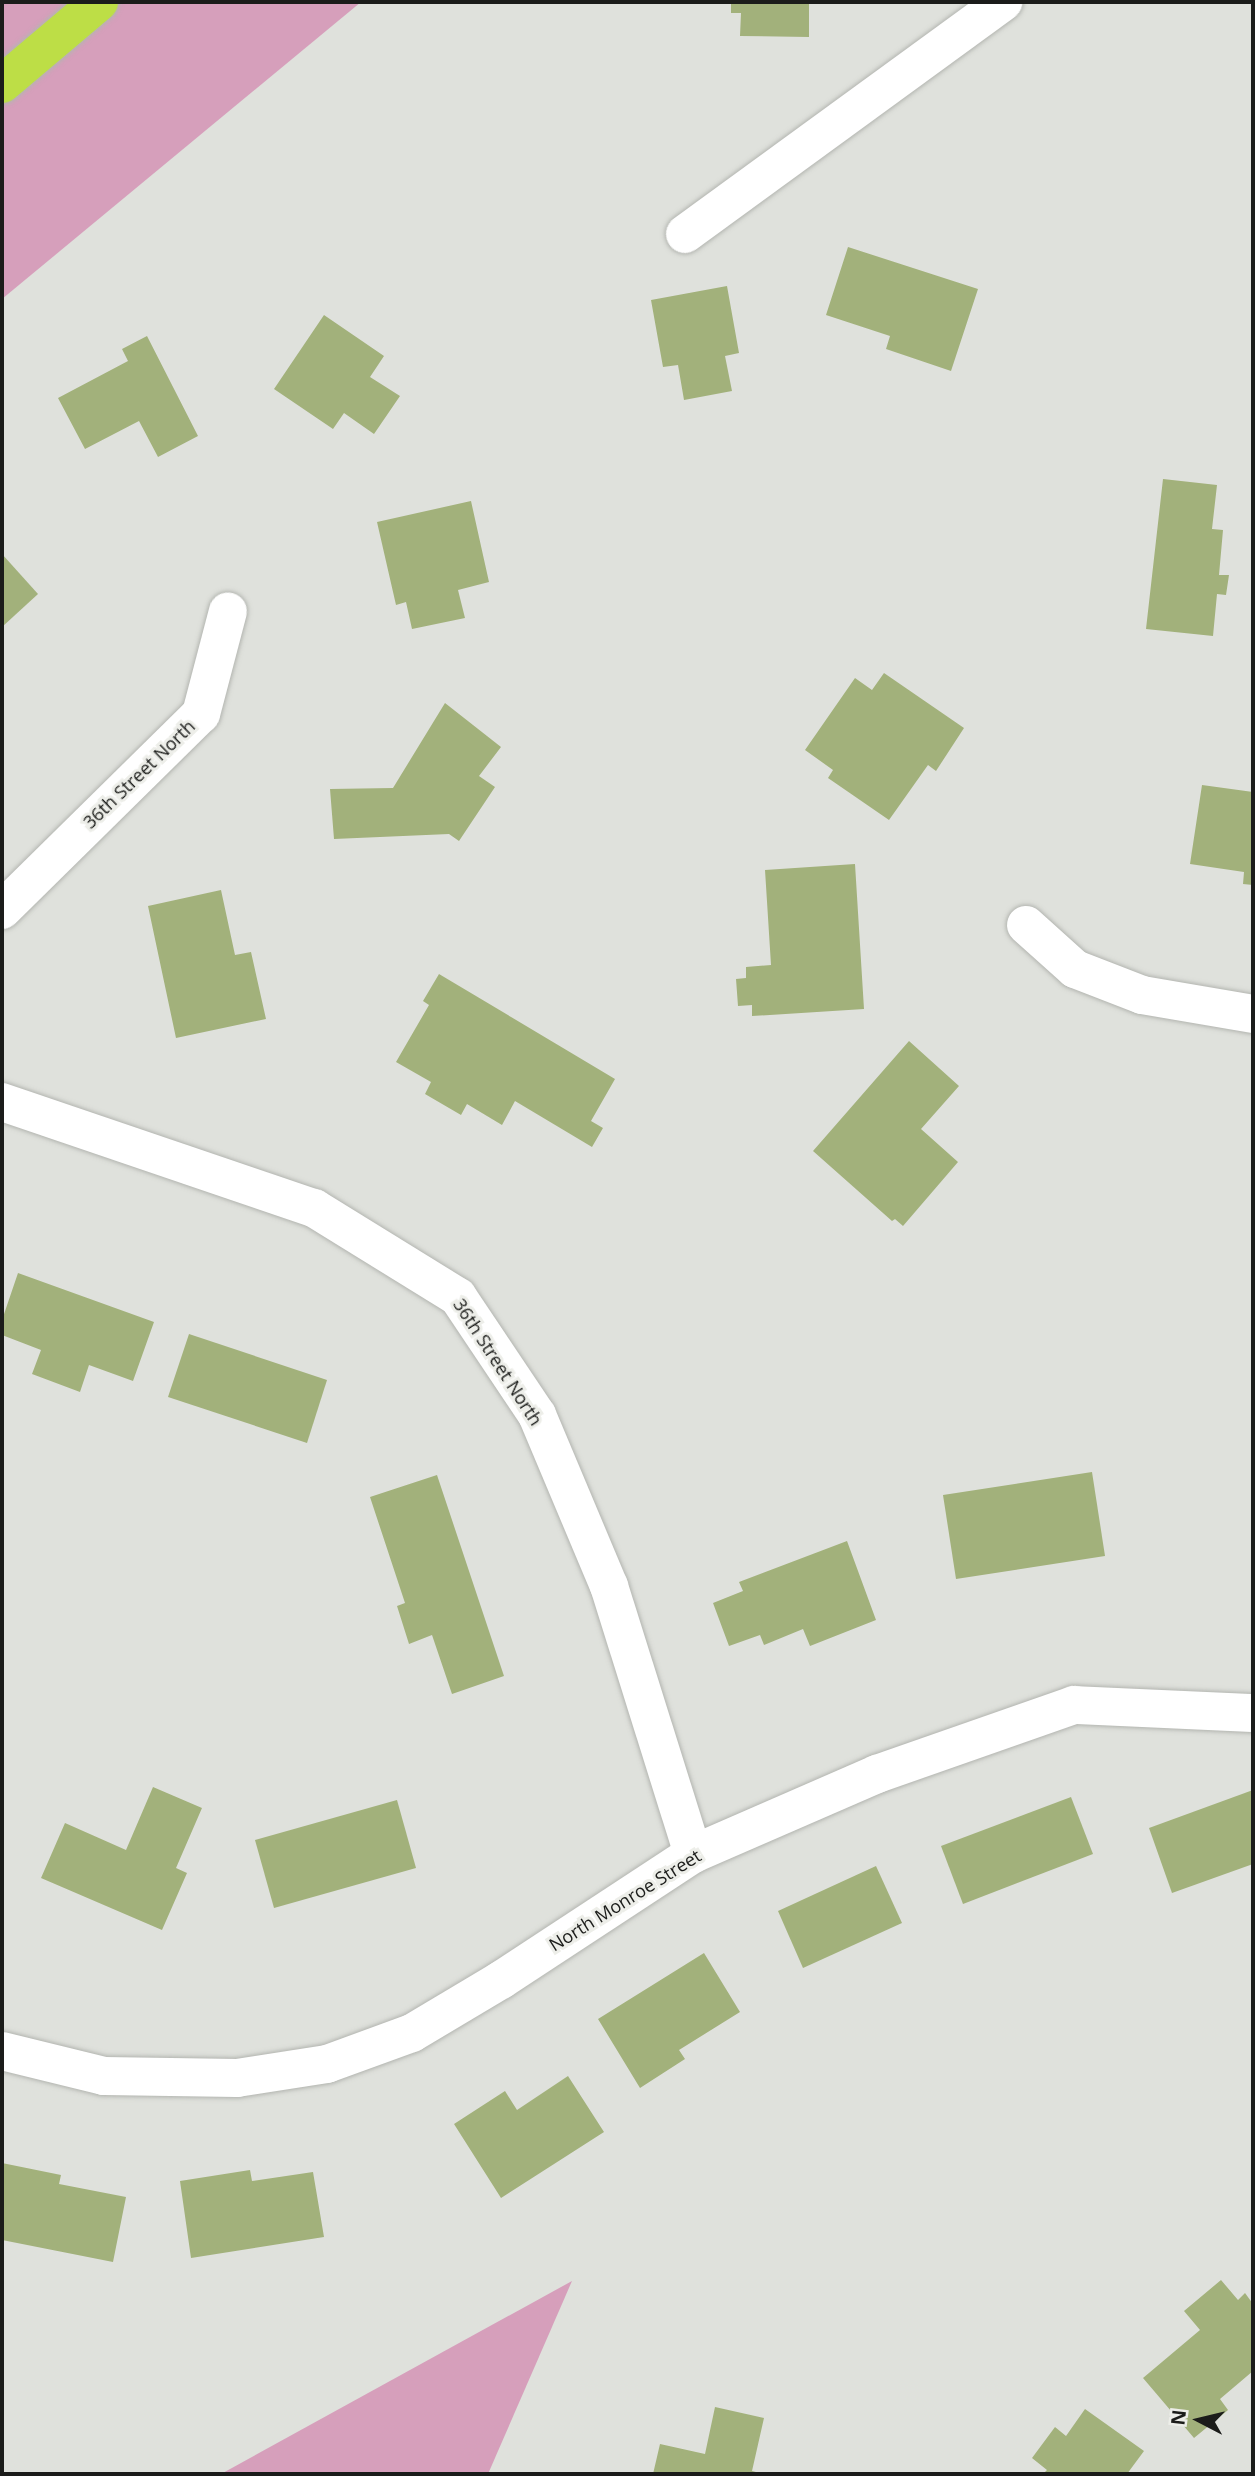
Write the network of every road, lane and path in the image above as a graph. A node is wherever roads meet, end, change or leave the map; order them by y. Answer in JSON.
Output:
{"nodes":[{"id":1,"x":99,"y":2,"type":"edge"},
{"id":2,"x":1003,"y":2,"type":"edge"},
{"id":3,"x":2,"y":83,"type":"edge"},
{"id":4,"x":685,"y":234,"type":"dead end"},
{"id":5,"x":228,"y":611,"type":"dead end"},
{"id":6,"x":2,"y":910,"type":"edge"},
{"id":7,"x":1026,"y":925,"type":"dead end"},
{"id":8,"x":1253,"y":1014,"type":"edge"},
{"id":9,"x":2,"y":1102,"type":"edge"},
{"id":10,"x":1253,"y":1713,"type":"edge"},
{"id":11,"x":693,"y":1854,"type":"junction"},
{"id":12,"x":2,"y":2051,"type":"edge"}],
"edges":[{"from":1,"to":3,"type":"highway"},
{"from":2,"to":4,"type":"street"},
{"from":5,"to":6,"type":"street","name":"36th Street North"},
{"from":7,"to":8,"type":"street"},
{"from":9,"to":11,"type":"street","name":"36th Street North"},
{"from":10,"to":11,"type":"street","name":"North Monroe Street"},
{"from":11,"to":12,"type":"street","name":"North Monroe Street"}]}
